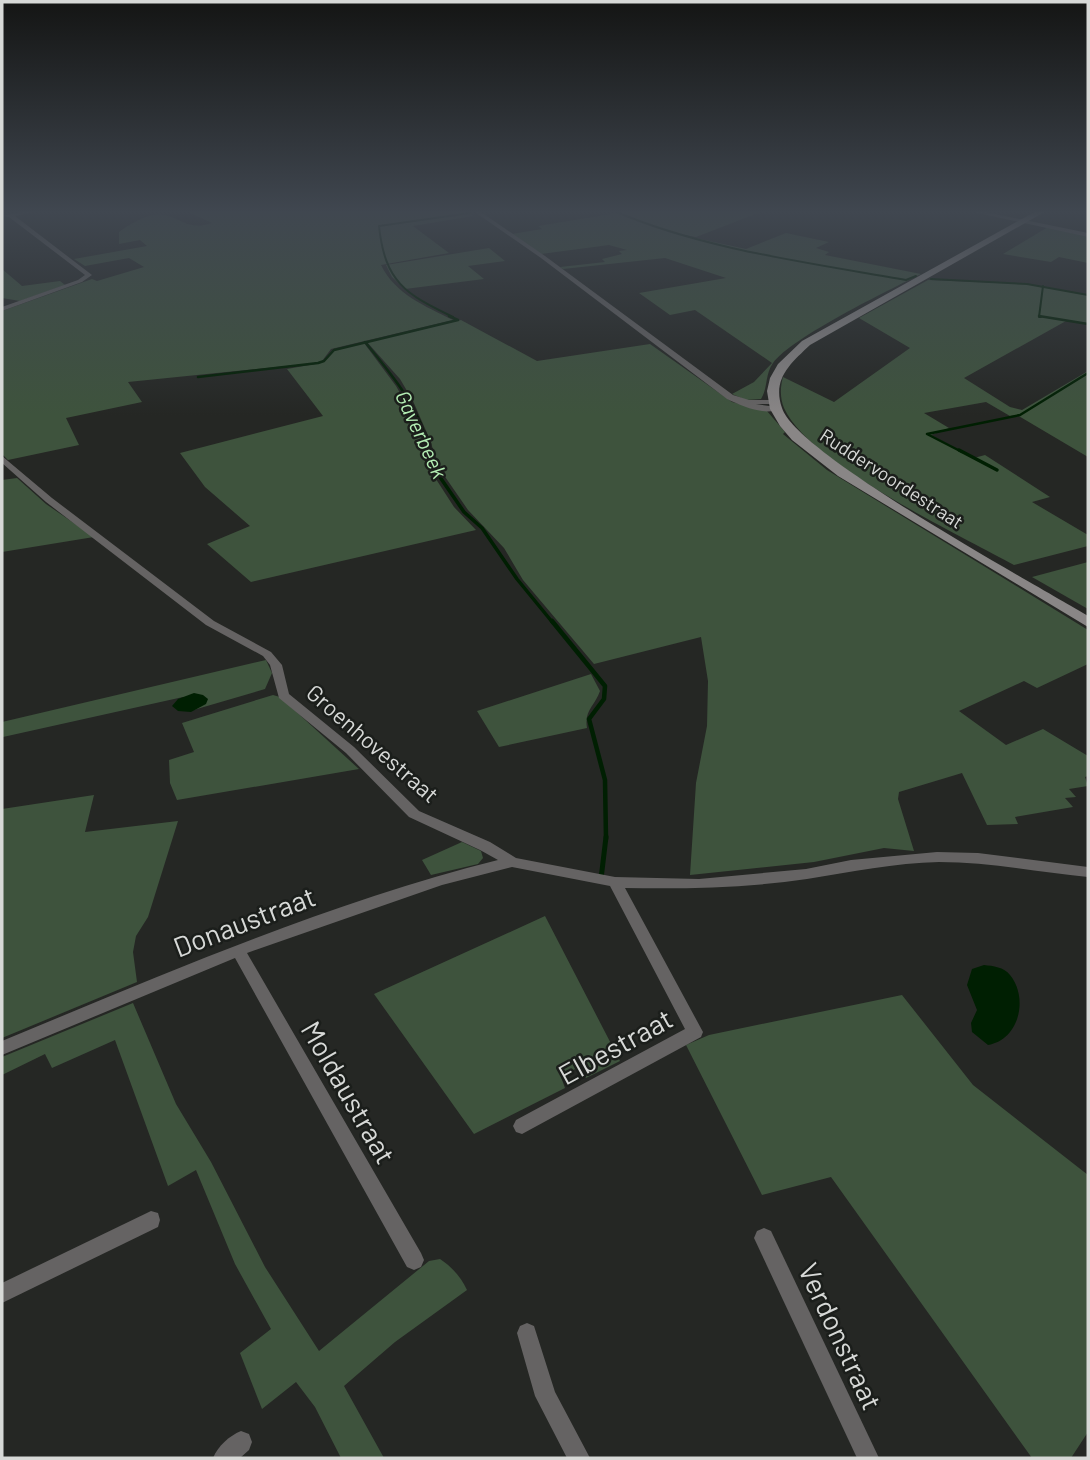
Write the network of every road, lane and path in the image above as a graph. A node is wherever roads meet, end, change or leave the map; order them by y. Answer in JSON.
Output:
{"nodes":[{"id":1,"x":84,"y":278,"type":"edge"},
{"id":2,"x":571,"y":278,"type":"edge"},
{"id":3,"x":922,"y":278,"type":"edge"},
{"id":4,"x":2,"y":309,"type":"edge"},
{"id":5,"x":775,"y":405,"type":"junction"},
{"id":6,"x":2,"y":459,"type":"edge"},
{"id":7,"x":1012,"y":575,"type":"junction"},
{"id":8,"x":1088,"y":614,"type":"edge"},
{"id":9,"x":1088,"y":622,"type":"edge"},
{"id":10,"x":512,"y":862,"type":"junction"},
{"id":11,"x":1088,"y":872,"type":"edge"},
{"id":12,"x":615,"y":882,"type":"junction"},
{"id":13,"x":238,"y":950,"type":"junction"},
{"id":14,"x":2,"y":1048,"type":"edge"},
{"id":15,"x":522,"y":1126,"type":"dead end"},
{"id":16,"x":151,"y":1220,"type":"dead end"},
{"id":17,"x":764,"y":1238,"type":"dead end"},
{"id":18,"x":414,"y":1259,"type":"dead end"},
{"id":19,"x":2,"y":1293,"type":"edge"},
{"id":20,"x":527,"y":1333,"type":"dead end"},
{"id":21,"x":241,"y":1442,"type":"dead end"},
{"id":22,"x":224,"y":1458,"type":"edge"},
{"id":23,"x":579,"y":1458,"type":"edge"},
{"id":24,"x":869,"y":1458,"type":"edge"}],
"edges":[{"from":1,"to":4,"type":"street"},
{"from":2,"to":5,"type":"street"},
{"from":3,"to":5,"type":"street"},
{"from":5,"to":7,"type":"street","name":"Ruddervoordestraat"},
{"from":6,"to":10,"type":"street","name":"Groenhovestraat"},
{"from":7,"to":8,"type":"street","name":"Ruddervoordestraat"},
{"from":7,"to":9,"type":"street","name":"Ruddervoordestraat"},
{"from":10,"to":12,"type":"street","name":"Groenhovestraat"},
{"from":10,"to":13,"type":"street","name":"Donaustraat"},
{"from":11,"to":12,"type":"street","name":"Groenhovestraat"},
{"from":12,"to":15,"type":"street","name":"Elbestraat"},
{"from":13,"to":14,"type":"street","name":"Donaustraat"},
{"from":13,"to":18,"type":"street","name":"Moldaustraat"},
{"from":16,"to":19,"type":"street"},
{"from":17,"to":24,"type":"street","name":"Verdonstraat"},
{"from":20,"to":23,"type":"street"},
{"from":21,"to":22,"type":"street"}]}
